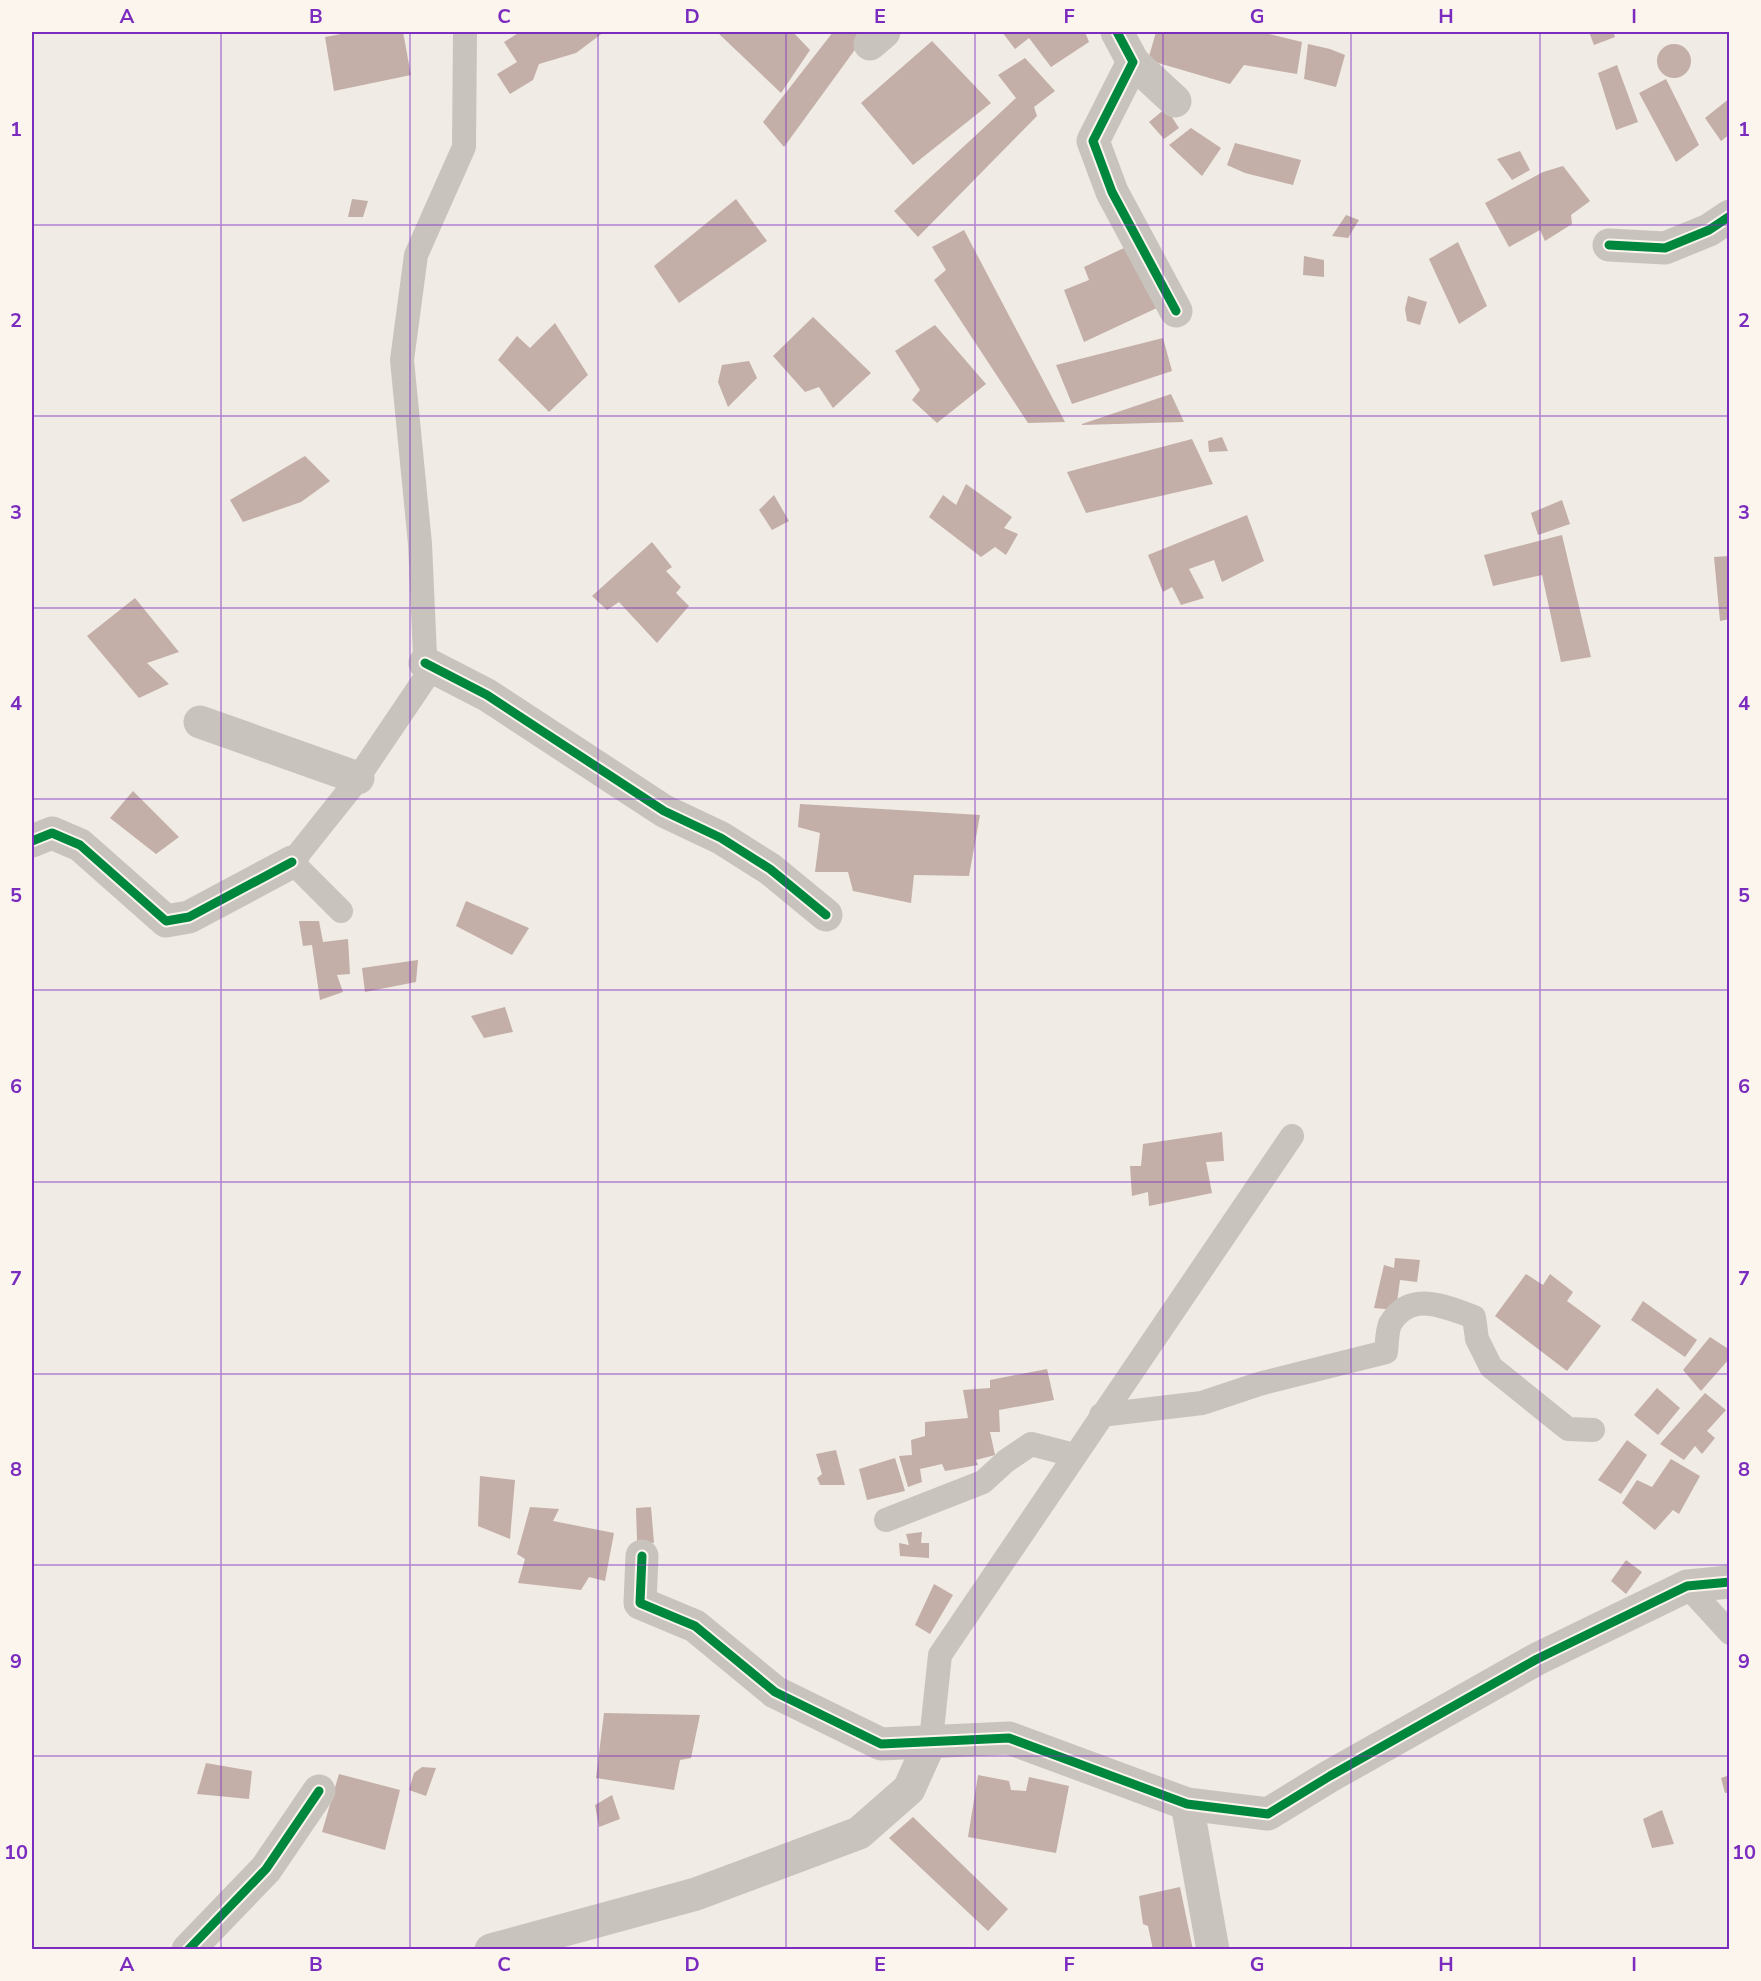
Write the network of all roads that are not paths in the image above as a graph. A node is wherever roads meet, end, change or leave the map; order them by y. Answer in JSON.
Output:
{"nodes":[{"id":1,"x":465,"y":32,"type":"edge"},
{"id":2,"x":1117,"y":32,"type":"edge"},
{"id":3,"x":1133,"y":62,"type":"junction"},
{"id":4,"x":1175,"y":101,"type":"dead end"},
{"id":5,"x":1730,"y":216,"type":"edge"},
{"id":6,"x":1609,"y":245,"type":"dead end"},
{"id":7,"x":1176,"y":311,"type":"dead end"},
{"id":8,"x":425,"y":663,"type":"junction"},
{"id":9,"x":200,"y":722,"type":"dead end"},
{"id":10,"x":358,"y":778,"type":"junction"},
{"id":11,"x":32,"y":841,"type":"edge"},
{"id":12,"x":292,"y":862,"type":"junction"},
{"id":13,"x":341,"y":911,"type":"dead end"},
{"id":14,"x":826,"y":915,"type":"dead end"},
{"id":15,"x":1292,"y":1136,"type":"dead end"},
{"id":16,"x":1101,"y":1415,"type":"junction"},
{"id":17,"x":1593,"y":1430,"type":"dead end"},
{"id":18,"x":1074,"y":1455,"type":"junction"},
{"id":19,"x":886,"y":1521,"type":"dead end"},
{"id":20,"x":642,"y":1556,"type":"dead end"},
{"id":21,"x":1730,"y":1582,"type":"edge"},
{"id":22,"x":1687,"y":1586,"type":"junction"},
{"id":23,"x":1730,"y":1633,"type":"edge"},
{"id":24,"x":931,"y":1740,"type":"junction"},
{"id":25,"x":319,"y":1791,"type":"dead end"},
{"id":26,"x":1187,"y":1804,"type":"junction"},
{"id":27,"x":188,"y":1950,"type":"edge"},
{"id":28,"x":491,"y":1950,"type":"edge"},
{"id":29,"x":1213,"y":1950,"type":"edge"}],
"edges":[{"from":1,"to":8,"type":"lane"},
{"from":2,"to":3,"type":"street"},
{"from":3,"to":4,"type":"street"},
{"from":3,"to":7,"type":"street"},
{"from":5,"to":6,"type":"street"},
{"from":8,"to":10,"type":"lane"},
{"from":8,"to":14,"type":"street"},
{"from":9,"to":10,"type":"street"},
{"from":10,"to":12,"type":"lane"},
{"from":11,"to":12,"type":"street"},
{"from":12,"to":13,"type":"lane"},
{"from":15,"to":16,"type":"lane"},
{"from":16,"to":17,"type":"lane"},
{"from":16,"to":18,"type":"lane"},
{"from":18,"to":19,"type":"lane"},
{"from":18,"to":24,"type":"lane"},
{"from":20,"to":24,"type":"street"},
{"from":21,"to":22,"type":"street"},
{"from":22,"to":23,"type":"lane"},
{"from":22,"to":26,"type":"street"},
{"from":24,"to":26,"type":"street"},
{"from":24,"to":28,"type":"street"},
{"from":25,"to":27,"type":"street"},
{"from":26,"to":29,"type":"street"}]}
